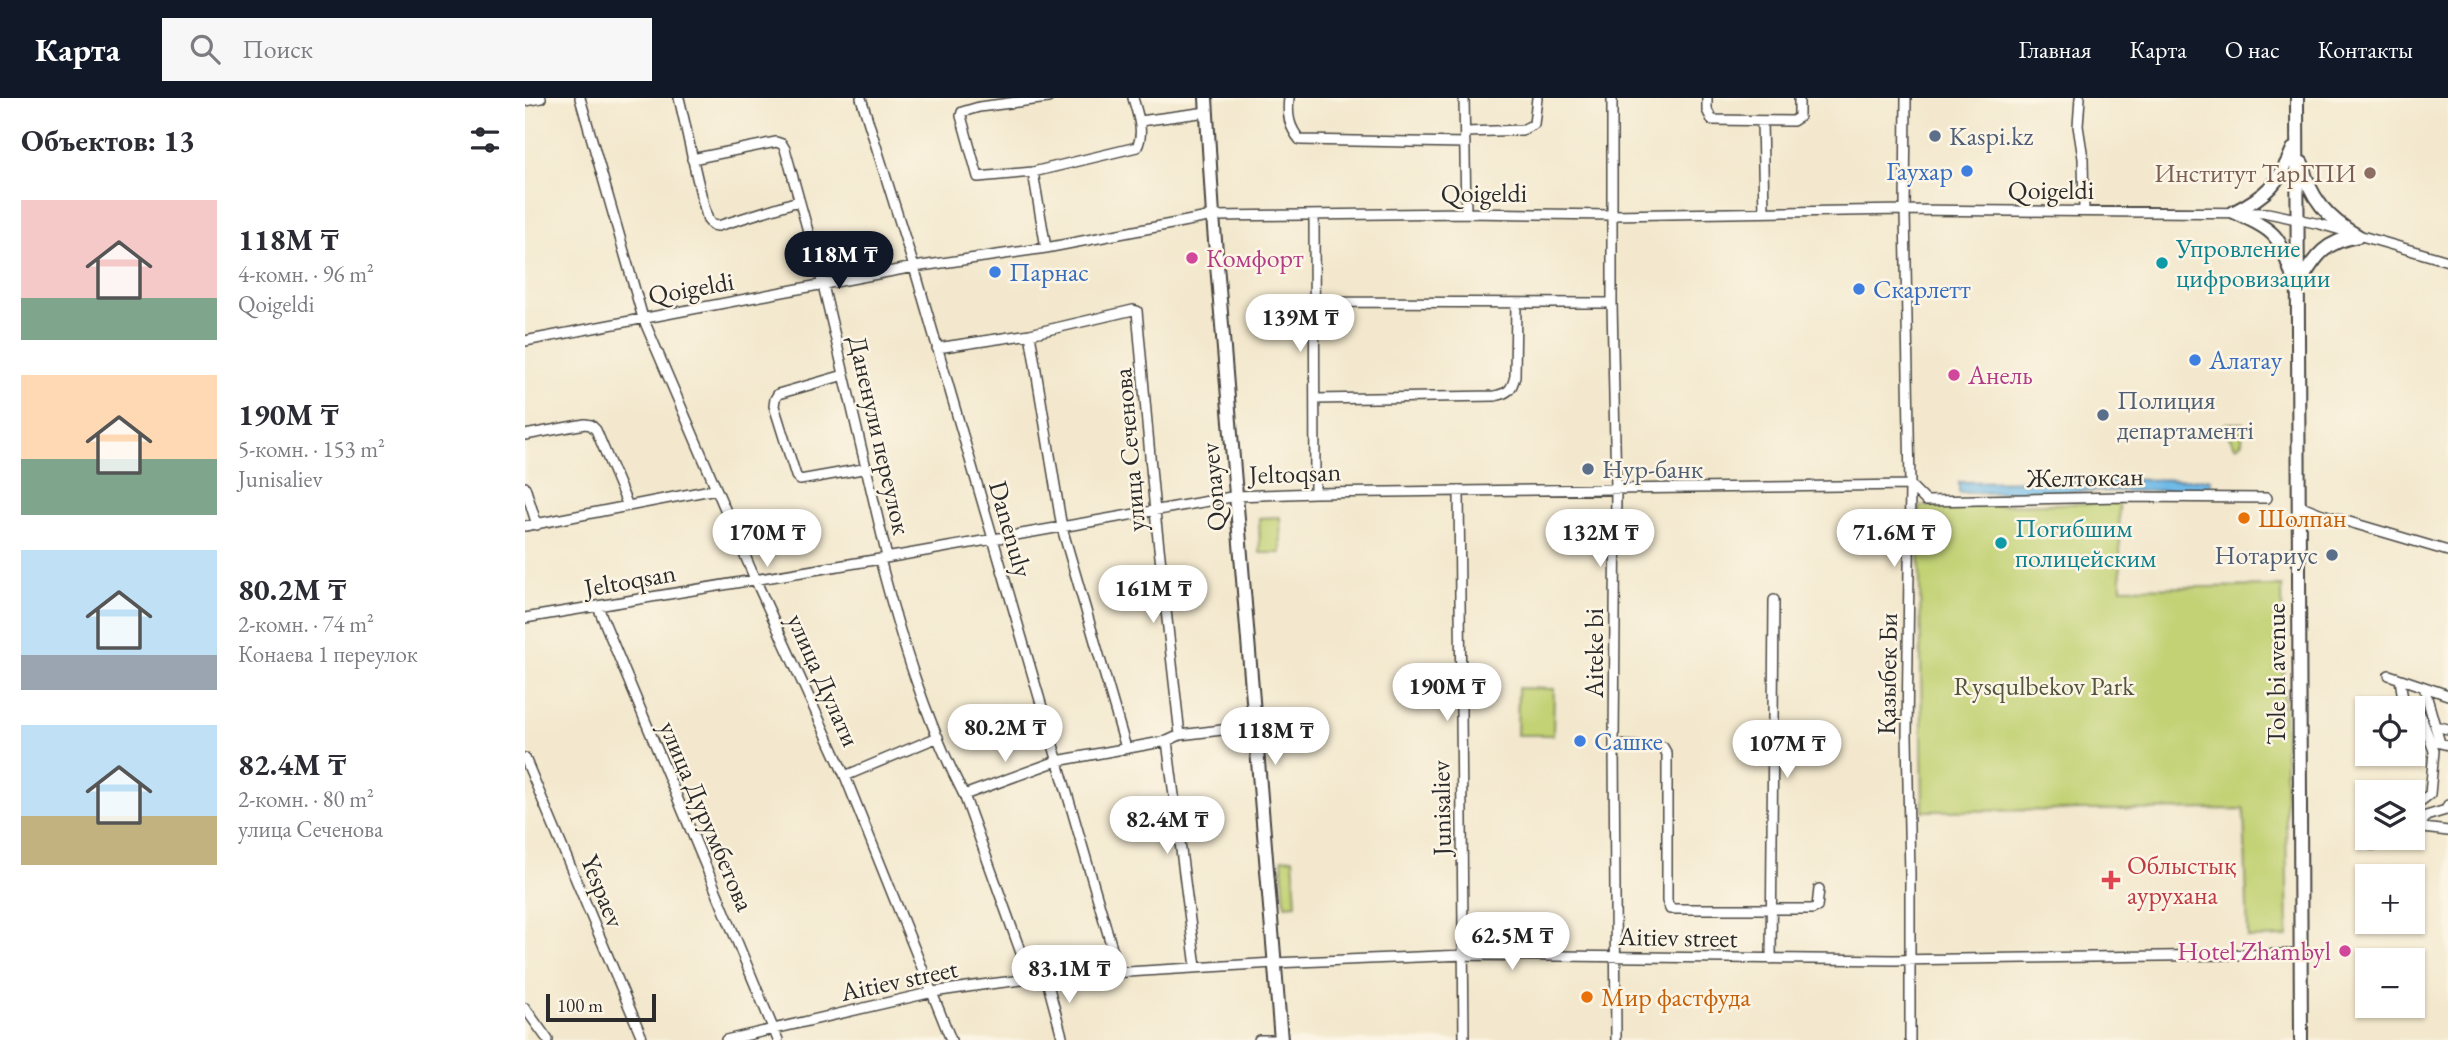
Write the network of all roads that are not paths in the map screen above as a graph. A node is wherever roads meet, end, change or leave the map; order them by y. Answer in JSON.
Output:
{"nodes":[{"id":1,"x":541,"y":98,"type":"edge"},
{"id":2,"x":580,"y":98,"type":"edge"},
{"id":3,"x":679,"y":98,"type":"edge"},
{"id":4,"x":861,"y":98,"type":"edge"},
{"id":5,"x":1048,"y":98,"type":"edge"},
{"id":6,"x":1133,"y":98,"type":"edge"},
{"id":7,"x":1206,"y":98,"type":"edge"},
{"id":8,"x":1289,"y":98,"type":"edge"},
{"id":9,"x":1464,"y":98,"type":"edge"},
{"id":10,"x":1537,"y":98,"type":"edge"},
{"id":11,"x":1612,"y":98,"type":"edge"},
{"id":12,"x":1707,"y":98,"type":"edge"},
{"id":13,"x":1799,"y":98,"type":"edge"},
{"id":14,"x":1906,"y":98,"type":"edge"},
{"id":15,"x":2080,"y":98,"type":"edge"},
{"id":16,"x":2297,"y":98,"type":"edge"},
{"id":17,"x":525,"y":101,"type":"edge"},
{"id":18,"x":1207,"y":112,"type":"junction"},
{"id":19,"x":1140,"y":121,"type":"junction"},
{"id":20,"x":1762,"y":121,"type":"junction"},
{"id":21,"x":1465,"y":132,"type":"junction"},
{"id":22,"x":2296,"y":138,"type":"junction"},
{"id":23,"x":1465,"y":143,"type":"junction"},
{"id":24,"x":692,"y":159,"type":"junction"},
{"id":25,"x":1033,"y":172,"type":"junction"},
{"id":26,"x":798,"y":201,"type":"junction"},
{"id":27,"x":1905,"y":210,"type":"junction"},
{"id":28,"x":2084,"y":211,"type":"junction"},
{"id":29,"x":1764,"y":212,"type":"junction"},
{"id":30,"x":2234,"y":212,"type":"junction"},
{"id":31,"x":1466,"y":213,"type":"junction"},
{"id":32,"x":1314,"y":215,"type":"junction"},
{"id":33,"x":1612,"y":215,"type":"junction"},
{"id":34,"x":1213,"y":216,"type":"junction"},
{"id":35,"x":2297,"y":218,"type":"junction"},
{"id":36,"x":2358,"y":236,"type":"junction"},
{"id":37,"x":1047,"y":248,"type":"junction"},
{"id":38,"x":2448,"y":261,"type":"edge"},
{"id":39,"x":914,"y":267,"type":"junction"},
{"id":40,"x":823,"y":285,"type":"junction"},
{"id":41,"x":2297,"y":288,"type":"junction"},
{"id":42,"x":1314,"y":302,"type":"junction"},
{"id":43,"x":1612,"y":303,"type":"junction"},
{"id":44,"x":1516,"y":304,"type":"junction"},
{"id":45,"x":643,"y":318,"type":"junction"},
{"id":46,"x":1030,"y":334,"type":"junction"},
{"id":47,"x":526,"y":338,"type":"edge"},
{"id":48,"x":937,"y":348,"type":"junction"},
{"id":49,"x":844,"y":375,"type":"junction"},
{"id":50,"x":1315,"y":399,"type":"junction"},
{"id":51,"x":525,"y":435,"type":"edge"},
{"id":52,"x":867,"y":468,"type":"junction"},
{"id":53,"x":1910,"y":485,"type":"junction"},
{"id":54,"x":525,"y":488,"type":"edge"},
{"id":55,"x":1616,"y":488,"type":"junction"},
{"id":56,"x":716,"y":489,"type":"junction"},
{"id":57,"x":1459,"y":491,"type":"junction"},
{"id":58,"x":1315,"y":493,"type":"junction"},
{"id":59,"x":1237,"y":496,"type":"junction"},
{"id":60,"x":2267,"y":498,"type":"dead end"},
{"id":61,"x":2299,"y":505,"type":"junction"},
{"id":62,"x":628,"y":506,"type":"junction"},
{"id":63,"x":1155,"y":512,"type":"junction"},
{"id":64,"x":537,"y":525,"type":"junction"},
{"id":65,"x":525,"y":526,"type":"edge"},
{"id":66,"x":1062,"y":528,"type":"junction"},
{"id":67,"x":993,"y":540,"type":"junction"},
{"id":68,"x":2448,"y":551,"type":"edge"},
{"id":69,"x":884,"y":558,"type":"junction"},
{"id":70,"x":755,"y":579,"type":"junction"},
{"id":71,"x":1774,"y":600,"type":"dead end"},
{"id":72,"x":598,"y":607,"type":"junction"},
{"id":73,"x":525,"y":618,"type":"edge"},
{"id":74,"x":2389,"y":675,"type":"dead end"},
{"id":75,"x":2400,"y":680,"type":"junction"},
{"id":76,"x":2424,"y":687,"type":"junction"},
{"id":77,"x":2448,"y":695,"type":"edge"},
{"id":78,"x":1255,"y":726,"type":"junction"},
{"id":79,"x":2435,"y":726,"type":"junction"},
{"id":80,"x":2448,"y":729,"type":"edge"},
{"id":81,"x":1180,"y":735,"type":"junction"},
{"id":82,"x":938,"y":737,"type":"junction"},
{"id":83,"x":1167,"y":741,"type":"junction"},
{"id":84,"x":1614,"y":745,"type":"junction"},
{"id":85,"x":2448,"y":745,"type":"edge"},
{"id":86,"x":1126,"y":748,"type":"junction"},
{"id":87,"x":525,"y":758,"type":"edge"},
{"id":88,"x":1057,"y":761,"type":"junction"},
{"id":89,"x":845,"y":776,"type":"junction"},
{"id":90,"x":964,"y":795,"type":"junction"},
{"id":91,"x":2425,"y":798,"type":"edge"},
{"id":92,"x":2448,"y":805,"type":"edge"},
{"id":93,"x":2425,"y":817,"type":"edge"},
{"id":94,"x":2425,"y":827,"type":"edge"},
{"id":95,"x":2448,"y":831,"type":"edge"},
{"id":96,"x":1819,"y":889,"type":"dead end"},
{"id":97,"x":1771,"y":908,"type":"junction"},
{"id":98,"x":2301,"y":954,"type":"junction"},
{"id":99,"x":1464,"y":955,"type":"junction"},
{"id":100,"x":1616,"y":958,"type":"junction"},
{"id":101,"x":1770,"y":959,"type":"junction"},
{"id":102,"x":1910,"y":959,"type":"junction"},
{"id":103,"x":1274,"y":963,"type":"junction"},
{"id":104,"x":1196,"y":967,"type":"junction"},
{"id":105,"x":1119,"y":972,"type":"junction"},
{"id":106,"x":1046,"y":977,"type":"junction"},
{"id":107,"x":1030,"y":978,"type":"junction"},
{"id":108,"x":933,"y":992,"type":"junction"},
{"id":109,"x":525,"y":1008,"type":"edge"},
{"id":110,"x":773,"y":1028,"type":"junction"},
{"id":111,"x":548,"y":1040,"type":"edge"},
{"id":112,"x":643,"y":1040,"type":"edge"},
{"id":113,"x":726,"y":1040,"type":"edge"},
{"id":114,"x":778,"y":1040,"type":"edge"},
{"id":115,"x":951,"y":1040,"type":"edge"},
{"id":116,"x":1063,"y":1040,"type":"edge"},
{"id":117,"x":1259,"y":1040,"type":"edge"},
{"id":118,"x":1281,"y":1040,"type":"edge"},
{"id":119,"x":1464,"y":1040,"type":"edge"},
{"id":120,"x":1616,"y":1040,"type":"edge"},
{"id":121,"x":1910,"y":1040,"type":"edge"},
{"id":122,"x":2301,"y":1040,"type":"edge"}],
"edges":[{"from":1,"to":17,"type":"street"},
{"from":2,"to":45,"type":"street","name":"улица Дулати"},
{"from":3,"to":24,"type":"street"},
{"from":4,"to":39,"type":"street","name":"Danenuly"},
{"from":5,"to":25,"type":"street"},
{"from":6,"to":19,"type":"street"},
{"from":7,"to":18,"type":"main road","name":"Qonayev"},
{"from":8,"to":23,"type":"street"},
{"from":9,"to":21,"type":"street"},
{"from":10,"to":21,"type":"street"},
{"from":11,"to":33,"type":"street","name":"Aiteke bi"},
{"from":12,"to":20,"type":"street"},
{"from":13,"to":20,"type":"street"},
{"from":14,"to":27,"type":"street","name":"Қазыбек Би"},
{"from":15,"to":28,"type":"street"},
{"from":16,"to":22,"type":"main road","name":"Tole bi avenue"},
{"from":18,"to":19,"type":"street"},
{"from":18,"to":34,"type":"main road","name":"Qonayev"},
{"from":19,"to":25,"type":"street"},
{"from":20,"to":29,"type":"street"},
{"from":21,"to":23,"type":"street"},
{"from":22,"to":30,"type":"main road"},
{"from":22,"to":35,"type":"main road","name":"Tole bi avenue"},
{"from":22,"to":36,"type":"main road"},
{"from":23,"to":31,"type":"street"},
{"from":24,"to":26,"type":"street","name":"Даненули переулок"},
{"from":24,"to":26,"type":"street"},
{"from":25,"to":37,"type":"street"},
{"from":26,"to":40,"type":"street","name":"Даненули переулок"},
{"from":27,"to":28,"type":"street","name":"Qoigeldi"},
{"from":27,"to":29,"type":"street","name":"Qoigeldi"},
{"from":27,"to":53,"type":"street","name":"Қазыбек Би"},
{"from":28,"to":30,"type":"street","name":"Qoigeldi"},
{"from":29,"to":33,"type":"street","name":"Qoigeldi"},
{"from":30,"to":35,"type":"street","name":"Qoigeldi"},
{"from":30,"to":41,"type":"main road"},
{"from":31,"to":32,"type":"street","name":"Qoigeldi"},
{"from":31,"to":33,"type":"street","name":"Qoigeldi"},
{"from":32,"to":34,"type":"street","name":"Qoigeldi"},
{"from":32,"to":42,"type":"street"},
{"from":33,"to":43,"type":"street","name":"Aiteke bi"},
{"from":34,"to":37,"type":"street","name":"Qoigeldi"},
{"from":34,"to":59,"type":"main road","name":"Qonayev"},
{"from":35,"to":36,"type":"street","name":"Qoigeldi"},
{"from":35,"to":41,"type":"main road","name":"Tole bi avenue"},
{"from":36,"to":38,"type":"street","name":"Qoigeldi"},
{"from":36,"to":41,"type":"main road"},
{"from":37,"to":39,"type":"street","name":"Qoigeldi"},
{"from":39,"to":40,"type":"street","name":"Qoigeldi"},
{"from":39,"to":48,"type":"street","name":"Danenuly"},
{"from":40,"to":45,"type":"street","name":"Qoigeldi"},
{"from":40,"to":49,"type":"street","name":"Даненули переулок"},
{"from":41,"to":61,"type":"main road","name":"Tole bi avenue"},
{"from":42,"to":44,"type":"street"},
{"from":42,"to":50,"type":"street"},
{"from":43,"to":44,"type":"street"},
{"from":43,"to":55,"type":"street","name":"Aiteke bi"},
{"from":44,"to":50,"type":"street"},
{"from":45,"to":47,"type":"street","name":"Qoigeldi"},
{"from":45,"to":56,"type":"street","name":"улица Дулати"},
{"from":46,"to":48,"type":"street","name":"улица Сеченова"},
{"from":46,"to":63,"type":"street","name":"улица Сеченова"},
{"from":46,"to":66,"type":"street"},
{"from":48,"to":67,"type":"street","name":"Danenuly"},
{"from":49,"to":52,"type":"street","name":"Даненули переулок"},
{"from":49,"to":52,"type":"street"},
{"from":50,"to":58,"type":"street"},
{"from":51,"to":62,"type":"street"},
{"from":52,"to":69,"type":"street","name":"Даненули переулок"},
{"from":53,"to":55,"type":"street","name":"Jeltoqsan"},
{"from":53,"to":60,"type":"street","name":"Желтоксан"},
{"from":53,"to":102,"type":"street","name":"Қазыбек Би"},
{"from":54,"to":64,"type":"street"},
{"from":55,"to":57,"type":"street","name":"Jeltoqsan"},
{"from":55,"to":84,"type":"street","name":"Aiteke bi"},
{"from":56,"to":62,"type":"street"},
{"from":56,"to":70,"type":"street","name":"улица Дулати"},
{"from":57,"to":58,"type":"street","name":"Jeltoqsan"},
{"from":57,"to":99,"type":"street","name":"Junisaliev"},
{"from":58,"to":59,"type":"street","name":"Jeltoqsan"},
{"from":59,"to":63,"type":"street","name":"Jeltoqsan"},
{"from":59,"to":78,"type":"main road","name":"Qonayev"},
{"from":61,"to":68,"type":"street"},
{"from":61,"to":98,"type":"main road","name":"Tole bi avenue"},
{"from":62,"to":64,"type":"street"},
{"from":63,"to":66,"type":"street","name":"Jeltoqsan"},
{"from":63,"to":81,"type":"street","name":"улица Сеченова"},
{"from":64,"to":65,"type":"street"},
{"from":66,"to":67,"type":"street","name":"Jeltoqsan"},
{"from":66,"to":86,"type":"street"},
{"from":67,"to":69,"type":"street","name":"Jeltoqsan"},
{"from":67,"to":88,"type":"street","name":"Danenuly"},
{"from":69,"to":70,"type":"street","name":"Jeltoqsan"},
{"from":69,"to":82,"type":"street","name":"Даненули переулок"},
{"from":70,"to":72,"type":"street","name":"Jeltoqsan"},
{"from":70,"to":89,"type":"street","name":"улица Дулати"},
{"from":71,"to":97,"type":"street"},
{"from":72,"to":73,"type":"street","name":"Jeltoqsan"},
{"from":72,"to":110,"type":"street","name":"улица Дурумбетова"},
{"from":74,"to":75,"type":"street"},
{"from":75,"to":76,"type":"street"},
{"from":75,"to":91,"type":"street"},
{"from":76,"to":77,"type":"street"},
{"from":76,"to":79,"type":"street"},
{"from":78,"to":81,"type":"street"},
{"from":78,"to":103,"type":"main road","name":"Qonayev"},
{"from":79,"to":80,"type":"street"},
{"from":79,"to":85,"type":"street"},
{"from":81,"to":83,"type":"street"},
{"from":82,"to":89,"type":"street"},
{"from":82,"to":90,"type":"street","name":"Даненули переулок"},
{"from":83,"to":86,"type":"street"},
{"from":83,"to":104,"type":"street"},
{"from":84,"to":97,"type":"street"},
{"from":84,"to":100,"type":"street","name":"Aiteke bi"},
{"from":86,"to":88,"type":"street"},
{"from":87,"to":112,"type":"street","name":"Yespaev"},
{"from":88,"to":90,"type":"street"},
{"from":88,"to":105,"type":"street","name":"Danenuly"},
{"from":89,"to":108,"type":"street","name":"улица Дулати"},
{"from":90,"to":107,"type":"street","name":"Даненули переулок"},
{"from":92,"to":93,"type":"street"},
{"from":94,"to":95,"type":"street"},
{"from":96,"to":97,"type":"street"},
{"from":97,"to":101,"type":"street"},
{"from":98,"to":102,"type":"street","name":"Aitiev street"},
{"from":98,"to":122,"type":"main road","name":"Tole bi avenue"},
{"from":99,"to":100,"type":"street","name":"Aitiev street"},
{"from":99,"to":103,"type":"street","name":"Aitiev street"},
{"from":99,"to":119,"type":"street","name":"Junisaliev"},
{"from":100,"to":101,"type":"street","name":"Aitiev street"},
{"from":100,"to":120,"type":"street","name":"Aiteke bi"},
{"from":101,"to":102,"type":"street","name":"Aitiev street"},
{"from":102,"to":121,"type":"street","name":"Қазыбек Би"},
{"from":103,"to":104,"type":"street","name":"Aitiev street"},
{"from":103,"to":118,"type":"main road","name":"Qonayev"},
{"from":104,"to":105,"type":"street","name":"Aitiev street"},
{"from":105,"to":106,"type":"street","name":"Aitiev street"},
{"from":106,"to":107,"type":"street","name":"Aitiev street"},
{"from":106,"to":116,"type":"street"},
{"from":107,"to":108,"type":"street","name":"Aitiev street"},
{"from":108,"to":110,"type":"street","name":"Aitiev street"},
{"from":108,"to":115,"type":"street","name":"улица Дулати"},
{"from":109,"to":111,"type":"street"},
{"from":110,"to":113,"type":"street","name":"Aitiev street"},
{"from":110,"to":114,"type":"street","name":"улица Дурумбетова"},
{"from":117,"to":118,"type":"street"}]}
